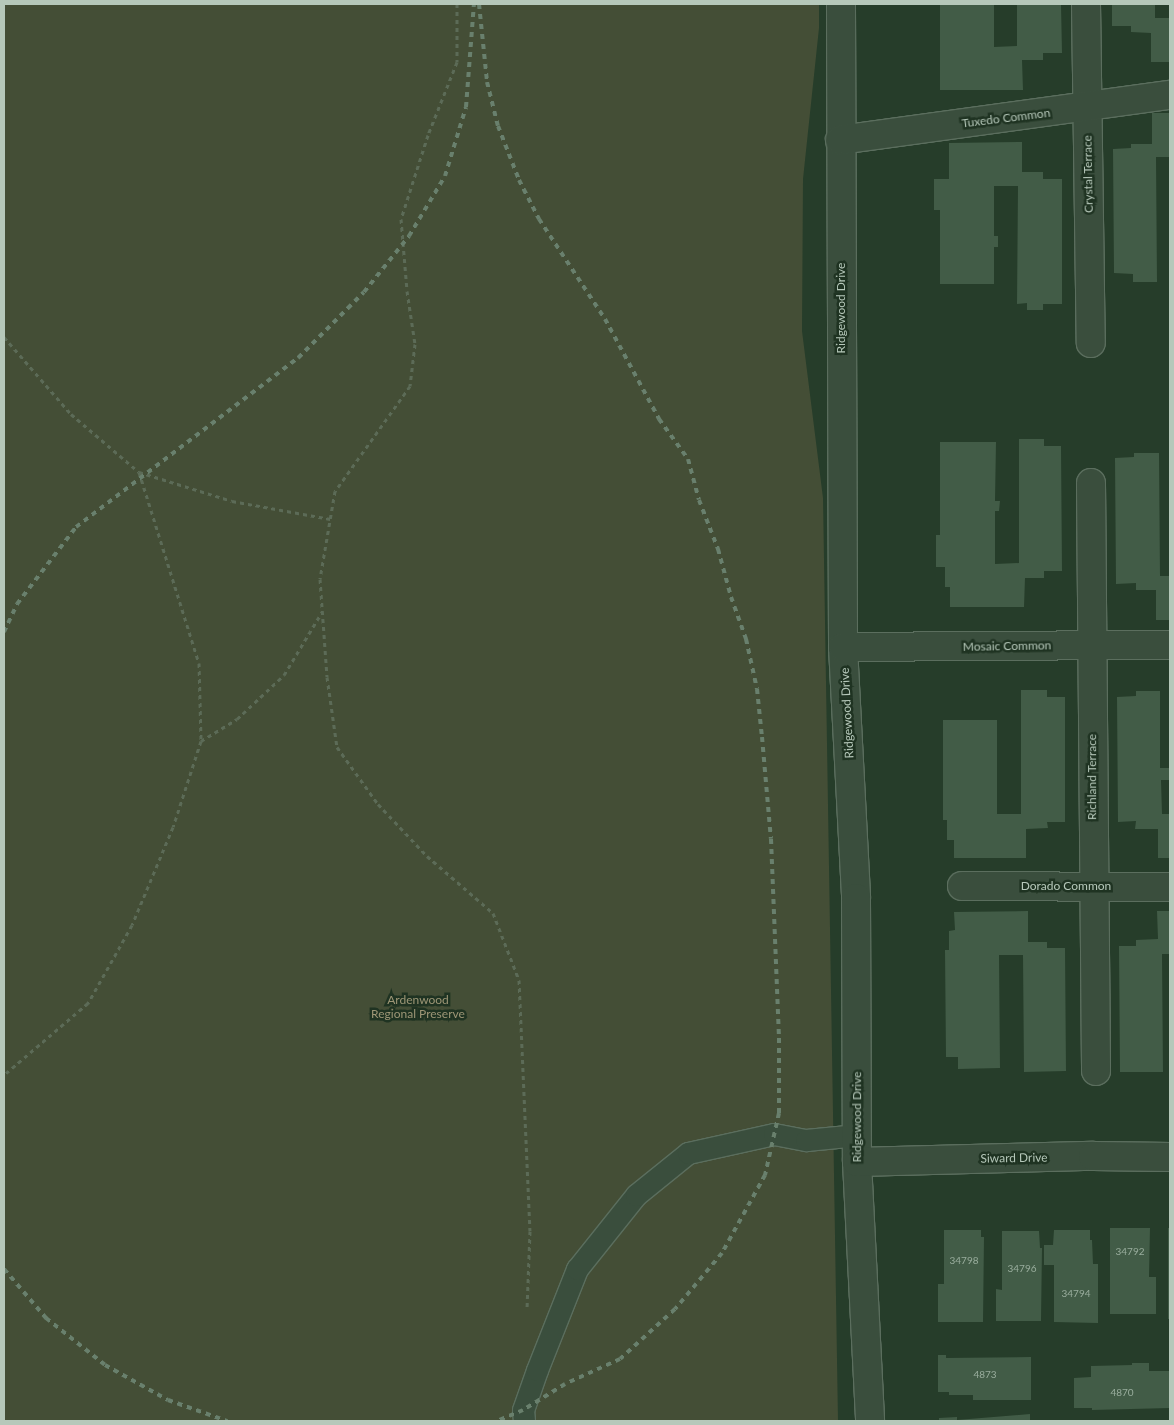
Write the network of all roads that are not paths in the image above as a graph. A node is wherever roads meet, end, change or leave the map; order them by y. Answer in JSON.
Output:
{"nodes":[{"id":1,"x":840,"y":4,"type":"edge"},
{"id":2,"x":1086,"y":4,"type":"edge"},
{"id":3,"x":1170,"y":95,"type":"edge"},
{"id":4,"x":1087,"y":108,"type":"junction"},
{"id":5,"x":840,"y":140,"type":"junction"},
{"id":6,"x":1091,"y":343,"type":"dead end"},
{"id":7,"x":1091,"y":483,"type":"dead end"},
{"id":8,"x":1091,"y":645,"type":"junction"},
{"id":9,"x":1170,"y":645,"type":"edge"},
{"id":10,"x":843,"y":647,"type":"junction"},
{"id":11,"x":962,"y":886,"type":"dead end"},
{"id":12,"x":1093,"y":886,"type":"junction"},
{"id":13,"x":1170,"y":887,"type":"edge"},
{"id":14,"x":1096,"y":1071,"type":"dead end"},
{"id":15,"x":858,"y":1135,"type":"junction"},
{"id":16,"x":1170,"y":1157,"type":"edge"},
{"id":17,"x":857,"y":1162,"type":"junction"},
{"id":18,"x":524,"y":1421,"type":"edge"},
{"id":19,"x":870,"y":1421,"type":"edge"}],
"edges":[{"from":1,"to":5,"type":"street","name":"Ridgewood Drive"},
{"from":2,"to":4,"type":"street","name":"Crystal Terrace"},
{"from":3,"to":4,"type":"street","name":"Tuxedo Common"},
{"from":4,"to":5,"type":"street","name":"Tuxedo Common"},
{"from":4,"to":6,"type":"street","name":"Crystal Terrace"},
{"from":5,"to":10,"type":"street","name":"Ridgewood Drive"},
{"from":7,"to":8,"type":"street","name":"Richland Terrace"},
{"from":8,"to":9,"type":"street","name":"Mosaic Common"},
{"from":8,"to":10,"type":"street","name":"Mosaic Common"},
{"from":8,"to":12,"type":"street","name":"Richland Terrace"},
{"from":10,"to":15,"type":"street","name":"Ridgewood Drive"},
{"from":11,"to":12,"type":"street","name":"Dorado Common"},
{"from":12,"to":13,"type":"street","name":"Dorado Common"},
{"from":12,"to":14,"type":"street","name":"Richland Terrace"},
{"from":15,"to":17,"type":"street","name":"Ridgewood Drive"},
{"from":15,"to":18,"type":"lane"},
{"from":16,"to":17,"type":"street","name":"Siward Drive"},
{"from":17,"to":19,"type":"street","name":"Ridgewood Drive"}]}
